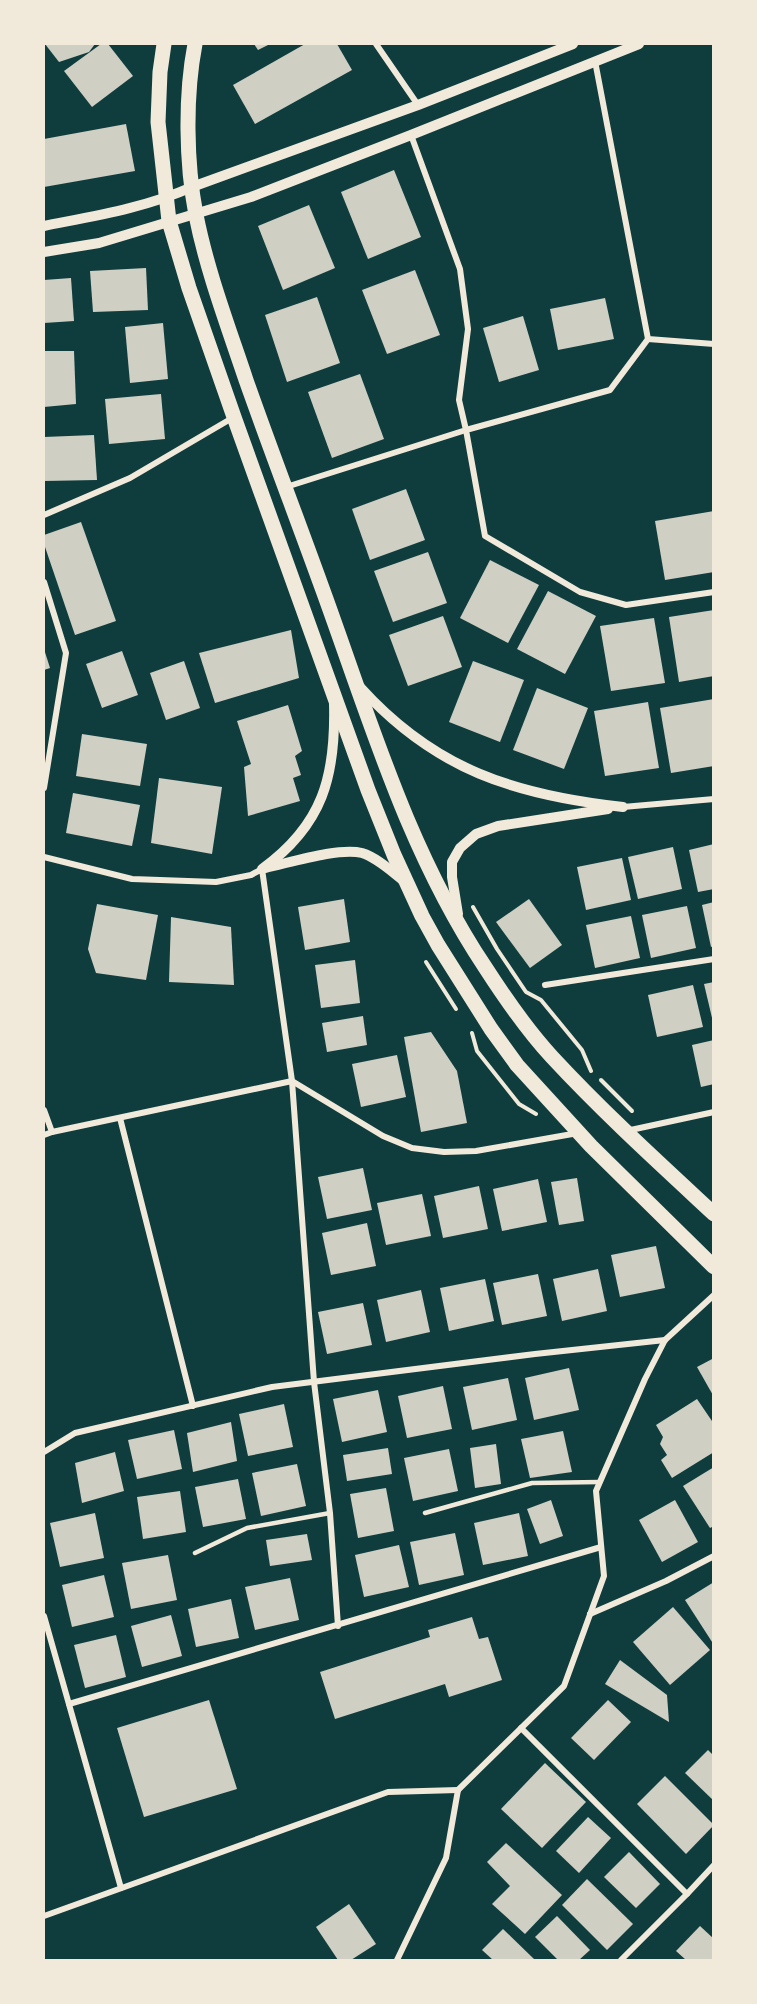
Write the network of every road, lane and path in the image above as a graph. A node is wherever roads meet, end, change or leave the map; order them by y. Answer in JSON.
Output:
{"nodes":[{"id":1,"x":164,"y":44,"type":"edge"},
{"id":2,"x":195,"y":44,"type":"edge"},
{"id":3,"x":376,"y":44,"type":"edge"},
{"id":4,"x":573,"y":44,"type":"edge"},
{"id":5,"x":639,"y":44,"type":"edge"},
{"id":6,"x":594,"y":61,"type":"junction"},
{"id":7,"x":418,"y":105,"type":"junction"},
{"id":8,"x":411,"y":135,"type":"junction"},
{"id":9,"x":192,"y":187,"type":"junction"},
{"id":10,"x":166,"y":199,"type":"junction"},
{"id":11,"x":196,"y":213,"type":"junction"},
{"id":12,"x":169,"y":221,"type":"junction"},
{"id":13,"x":44,"y":226,"type":"edge"},
{"id":14,"x":44,"y":252,"type":"edge"},
{"id":15,"x":648,"y":339,"type":"junction"},
{"id":16,"x":714,"y":344,"type":"edge"},
{"id":17,"x":234,"y":417,"type":"junction"},
{"id":18,"x":466,"y":430,"type":"junction"},
{"id":19,"x":284,"y":488,"type":"junction"},
{"id":20,"x":44,"y":515,"type":"edge"},
{"id":21,"x":44,"y":582,"type":"edge"},
{"id":22,"x":714,"y":592,"type":"edge"},
{"id":23,"x":353,"y":679,"type":"junction"},
{"id":24,"x":333,"y":694,"type":"junction"},
{"id":25,"x":44,"y":788,"type":"edge"},
{"id":26,"x":714,"y":799,"type":"edge"},
{"id":27,"x":623,"y":807,"type":"junction"},
{"id":28,"x":44,"y":856,"type":"edge"},
{"id":29,"x":262,"y":869,"type":"junction"},
{"id":30,"x":407,"y":884,"type":"junction"},
{"id":31,"x":472,"y":905,"type":"dead end"},
{"id":32,"x":463,"y":932,"type":"junction"},
{"id":33,"x":714,"y":959,"type":"edge"},
{"id":34,"x":545,"y":985,"type":"dead end"},
{"id":35,"x":292,"y":1081,"type":"junction"},
{"id":36,"x":44,"y":1110,"type":"edge"},
{"id":37,"x":714,"y":1112,"type":"edge"},
{"id":38,"x":120,"y":1118,"type":"junction"},
{"id":39,"x":647,"y":1126,"type":"junction"},
{"id":40,"x":626,"y":1131,"type":"junction"},
{"id":41,"x":52,"y":1132,"type":"junction"},
{"id":42,"x":578,"y":1133,"type":"junction"},
{"id":43,"x":44,"y":1136,"type":"edge"},
{"id":44,"x":714,"y":1214,"type":"edge"},
{"id":45,"x":714,"y":1267,"type":"edge"},
{"id":46,"x":714,"y":1295,"type":"edge"},
{"id":47,"x":665,"y":1340,"type":"junction"},
{"id":48,"x":314,"y":1382,"type":"junction"},
{"id":49,"x":194,"y":1406,"type":"junction"},
{"id":50,"x":44,"y":1452,"type":"edge"},
{"id":51,"x":600,"y":1482,"type":"junction"},
{"id":52,"x":425,"y":1513,"type":"dead end"},
{"id":53,"x":330,"y":1514,"type":"junction"},
{"id":54,"x":601,"y":1547,"type":"junction"},
{"id":55,"x":195,"y":1553,"type":"dead end"},
{"id":56,"x":714,"y":1556,"type":"edge"},
{"id":57,"x":590,"y":1614,"type":"junction"},
{"id":58,"x":44,"y":1616,"type":"edge"},
{"id":59,"x":338,"y":1626,"type":"junction"},
{"id":60,"x":69,"y":1704,"type":"junction"},
{"id":61,"x":521,"y":1728,"type":"junction"},
{"id":62,"x":458,"y":1790,"type":"junction"},
{"id":63,"x":714,"y":1865,"type":"edge"},
{"id":64,"x":121,"y":1888,"type":"junction"},
{"id":65,"x":687,"y":1894,"type":"junction"},
{"id":66,"x":44,"y":1916,"type":"edge"},
{"id":67,"x":397,"y":1960,"type":"edge"},
{"id":68,"x":621,"y":1960,"type":"edge"}],
"edges":[{"from":1,"to":10,"type":"main road"},
{"from":2,"to":9,"type":"main road"},
{"from":3,"to":7,"type":"street"},
{"from":4,"to":7,"type":"street"},
{"from":5,"to":6,"type":"street"},
{"from":6,"to":8,"type":"street"},
{"from":6,"to":15,"type":"street"},
{"from":7,"to":9,"type":"street"},
{"from":8,"to":11,"type":"street"},
{"from":8,"to":18,"type":"street"},
{"from":9,"to":10,"type":"street"},
{"from":9,"to":11,"type":"main road"},
{"from":10,"to":12,"type":"main road"},
{"from":10,"to":13,"type":"street"},
{"from":11,"to":12,"type":"street"},
{"from":11,"to":19,"type":"main road"},
{"from":12,"to":14,"type":"street"},
{"from":12,"to":17,"type":"main road"},
{"from":15,"to":16,"type":"street"},
{"from":15,"to":18,"type":"street"},
{"from":17,"to":20,"type":"street"},
{"from":17,"to":24,"type":"main road"},
{"from":18,"to":19,"type":"street"},
{"from":18,"to":22,"type":"street"},
{"from":19,"to":23,"type":"main road"},
{"from":21,"to":25,"type":"street"},
{"from":23,"to":27,"type":"street"},
{"from":23,"to":32,"type":"main road"},
{"from":24,"to":29,"type":"street"},
{"from":24,"to":30,"type":"main road"},
{"from":26,"to":27,"type":"street"},
{"from":27,"to":32,"type":"street"},
{"from":28,"to":29,"type":"street"},
{"from":29,"to":30,"type":"street"},
{"from":29,"to":35,"type":"street"},
{"from":30,"to":42,"type":"main road"},
{"from":31,"to":39,"type":"path"},
{"from":32,"to":40,"type":"main road"},
{"from":33,"to":34,"type":"street"},
{"from":35,"to":38,"type":"street"},
{"from":35,"to":42,"type":"street"},
{"from":35,"to":48,"type":"street"},
{"from":36,"to":41,"type":"street"},
{"from":37,"to":39,"type":"street"},
{"from":38,"to":41,"type":"street"},
{"from":38,"to":49,"type":"street"},
{"from":39,"to":40,"type":"street"},
{"from":40,"to":44,"type":"main road"},
{"from":41,"to":43,"type":"street"},
{"from":42,"to":45,"type":"main road"},
{"from":46,"to":47,"type":"street"},
{"from":47,"to":48,"type":"street"},
{"from":47,"to":51,"type":"street"},
{"from":48,"to":49,"type":"street"},
{"from":48,"to":53,"type":"street"},
{"from":49,"to":50,"type":"street"},
{"from":51,"to":52,"type":"lane"},
{"from":51,"to":54,"type":"street"},
{"from":53,"to":55,"type":"lane"},
{"from":53,"to":59,"type":"street"},
{"from":54,"to":57,"type":"street"},
{"from":54,"to":59,"type":"street"},
{"from":56,"to":57,"type":"street"},
{"from":57,"to":61,"type":"street"},
{"from":58,"to":60,"type":"street"},
{"from":59,"to":60,"type":"street"},
{"from":60,"to":64,"type":"street"},
{"from":61,"to":62,"type":"street"},
{"from":61,"to":65,"type":"street"},
{"from":62,"to":64,"type":"street"},
{"from":62,"to":67,"type":"street"},
{"from":63,"to":65,"type":"street"},
{"from":64,"to":66,"type":"street"},
{"from":65,"to":68,"type":"street"}]}
